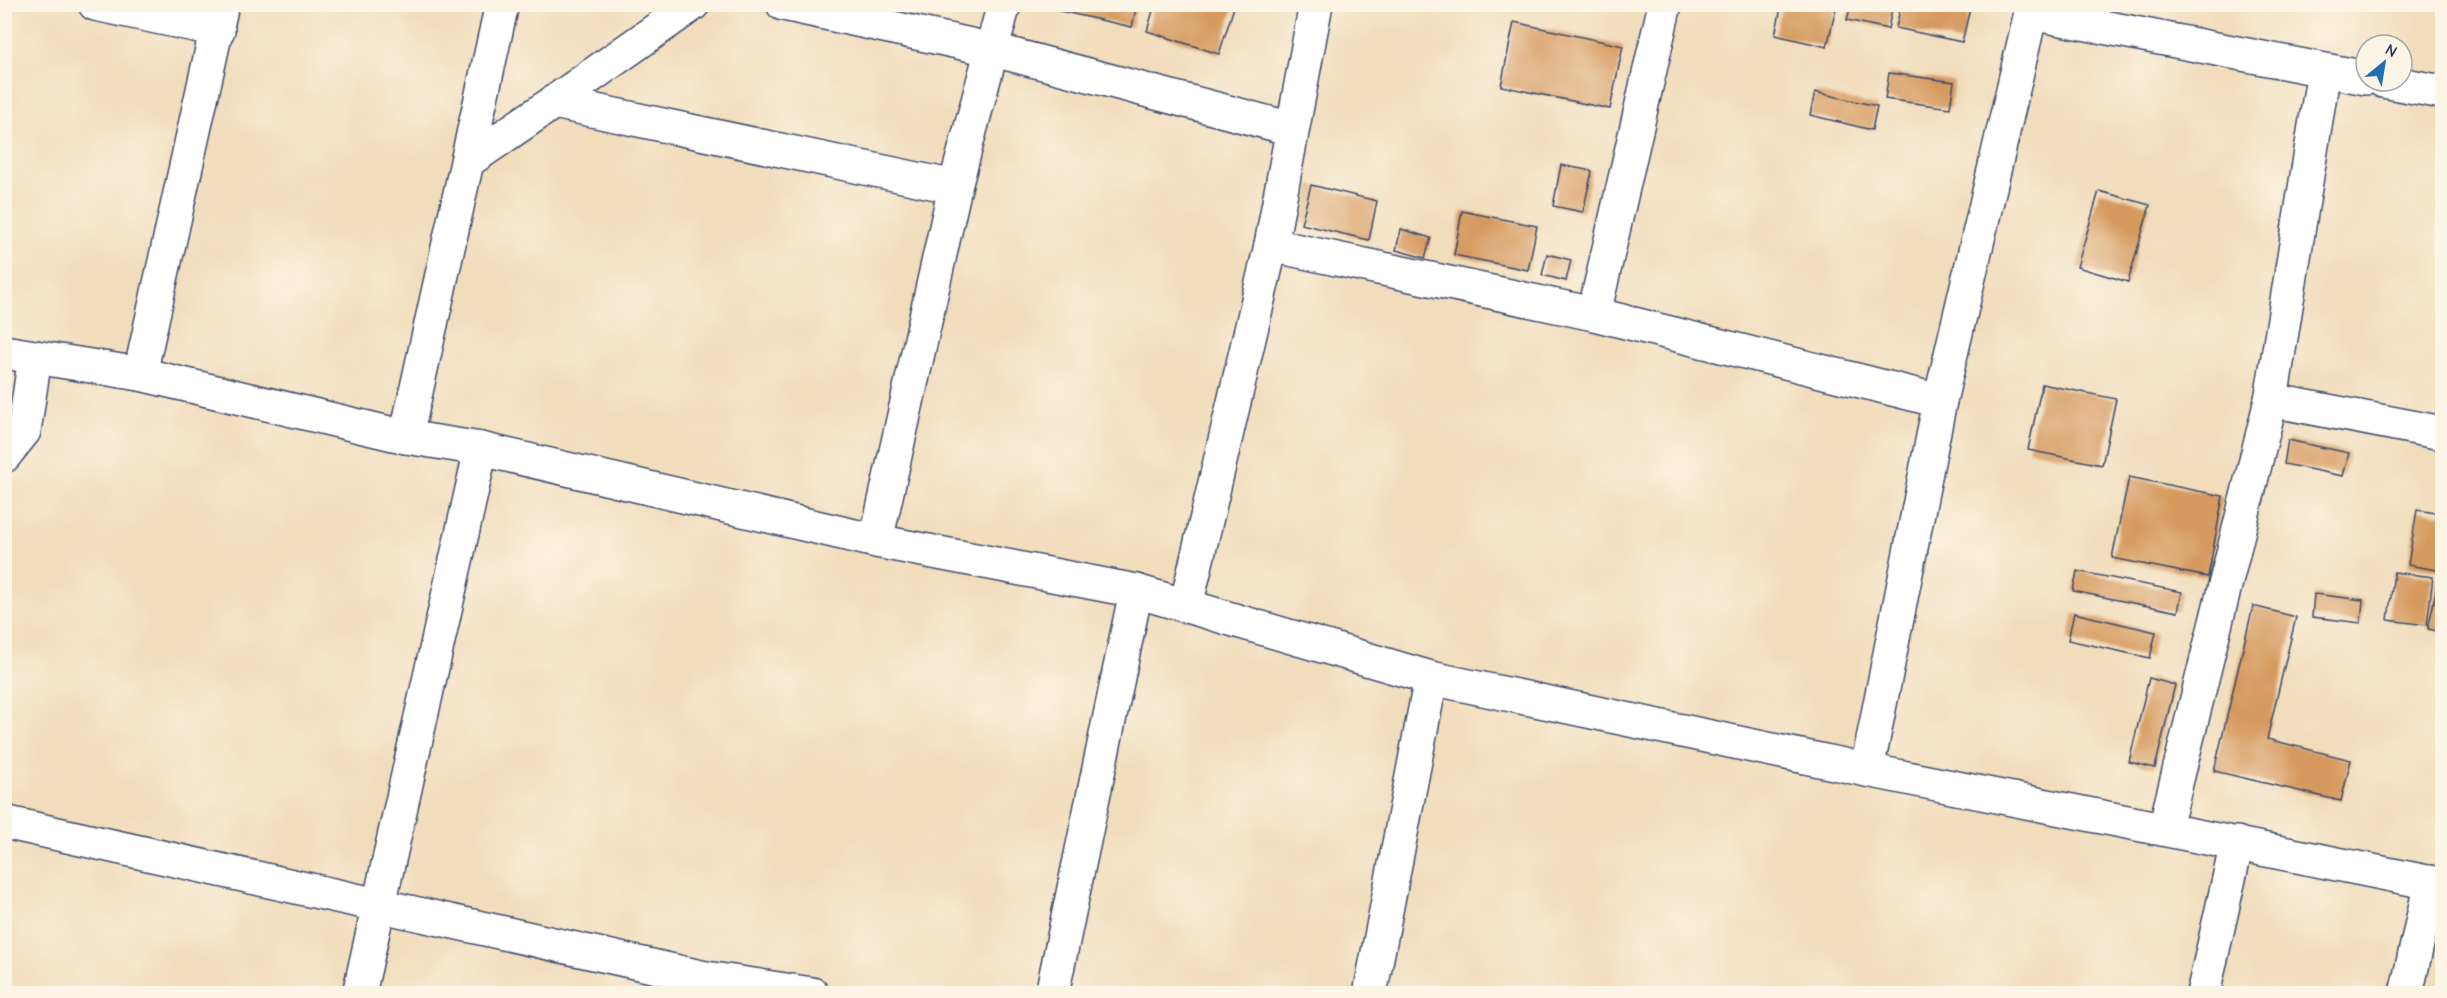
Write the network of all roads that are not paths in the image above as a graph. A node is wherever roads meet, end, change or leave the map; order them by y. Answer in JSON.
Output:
{"nodes":[{"id":1,"x":94,"y":4,"type":"edge"},
{"id":2,"x":502,"y":4,"type":"edge"},
{"id":3,"x":693,"y":4,"type":"edge"},
{"id":4,"x":783,"y":4,"type":"edge"},
{"id":5,"x":1004,"y":4,"type":"edge"},
{"id":6,"x":1316,"y":4,"type":"edge"},
{"id":7,"x":1665,"y":4,"type":"edge"},
{"id":8,"x":2032,"y":9,"type":"edge"},
{"id":9,"x":220,"y":17,"type":"edge"},
{"id":10,"x":993,"y":50,"type":"junction"},
{"id":11,"x":2324,"y":70,"type":"junction"},
{"id":12,"x":2354,"y":76,"type":"edge"},
{"id":13,"x":2414,"y":87,"type":"edge"},
{"id":14,"x":2442,"y":92,"type":"edge"},
{"id":15,"x":554,"y":102,"type":"junction"},
{"id":16,"x":1292,"y":129,"type":"junction"},
{"id":17,"x":468,"y":161,"type":"junction"},
{"id":18,"x":955,"y":187,"type":"junction"},
{"id":19,"x":1271,"y":245,"type":"junction"},
{"id":20,"x":1594,"y":314,"type":"junction"},
{"id":21,"x":20,"y":355,"type":"edge"},
{"id":22,"x":140,"y":374,"type":"junction"},
{"id":23,"x":2271,"y":400,"type":"junction"},
{"id":24,"x":1940,"y":401,"type":"junction"},
{"id":25,"x":2442,"y":434,"type":"edge"},
{"id":26,"x":406,"y":437,"type":"junction"},
{"id":27,"x":481,"y":449,"type":"junction"},
{"id":28,"x":4,"y":456,"type":"edge"},
{"id":29,"x":876,"y":541,"type":"junction"},
{"id":30,"x":1136,"y":591,"type":"junction"},
{"id":31,"x":1186,"y":606,"type":"junction"},
{"id":32,"x":1431,"y":678,"type":"junction"},
{"id":33,"x":1868,"y":770,"type":"junction"},
{"id":34,"x":4,"y":822,"type":"edge"},
{"id":35,"x":2165,"y":828,"type":"junction"},
{"id":36,"x":2237,"y":843,"type":"junction"},
{"id":37,"x":2437,"y":883,"type":"edge"},
{"id":38,"x":380,"y":904,"type":"junction"},
{"id":39,"x":704,"y":986,"type":"edge"},
{"id":40,"x":359,"y":993,"type":"edge"},
{"id":41,"x":812,"y":993,"type":"edge"},
{"id":42,"x":1052,"y":993,"type":"edge"},
{"id":43,"x":1370,"y":993,"type":"edge"},
{"id":44,"x":2203,"y":993,"type":"edge"},
{"id":45,"x":2406,"y":993,"type":"edge"}],
"edges":[{"from":1,"to":9,"type":"street"},
{"from":2,"to":17,"type":"street"},
{"from":3,"to":15,"type":"street"},
{"from":4,"to":10,"type":"street"},
{"from":5,"to":10,"type":"street"},
{"from":6,"to":16,"type":"street"},
{"from":7,"to":20,"type":"street"},
{"from":8,"to":11,"type":"street"},
{"from":8,"to":24,"type":"street"},
{"from":9,"to":22,"type":"street"},
{"from":10,"to":16,"type":"street"},
{"from":10,"to":18,"type":"street"},
{"from":11,"to":12,"type":"street"},
{"from":11,"to":23,"type":"street"},
{"from":13,"to":14,"type":"street"},
{"from":15,"to":17,"type":"street"},
{"from":15,"to":18,"type":"street"},
{"from":16,"to":19,"type":"street"},
{"from":17,"to":26,"type":"street"},
{"from":18,"to":29,"type":"street"},
{"from":19,"to":20,"type":"street"},
{"from":19,"to":31,"type":"street"},
{"from":20,"to":24,"type":"street"},
{"from":21,"to":22,"type":"street"},
{"from":21,"to":28,"type":"street"},
{"from":22,"to":26,"type":"street"},
{"from":23,"to":25,"type":"street"},
{"from":23,"to":35,"type":"street"},
{"from":24,"to":33,"type":"street"},
{"from":26,"to":27,"type":"street"},
{"from":27,"to":29,"type":"street"},
{"from":27,"to":38,"type":"street"},
{"from":29,"to":30,"type":"street"},
{"from":30,"to":31,"type":"street"},
{"from":30,"to":42,"type":"street"},
{"from":31,"to":32,"type":"street"},
{"from":32,"to":33,"type":"street"},
{"from":32,"to":43,"type":"street"},
{"from":33,"to":35,"type":"street"},
{"from":34,"to":38,"type":"street"},
{"from":35,"to":36,"type":"street"},
{"from":36,"to":37,"type":"street"},
{"from":36,"to":44,"type":"street"},
{"from":37,"to":45,"type":"street"},
{"from":38,"to":39,"type":"street"},
{"from":38,"to":40,"type":"street"},
{"from":39,"to":41,"type":"street"}]}
